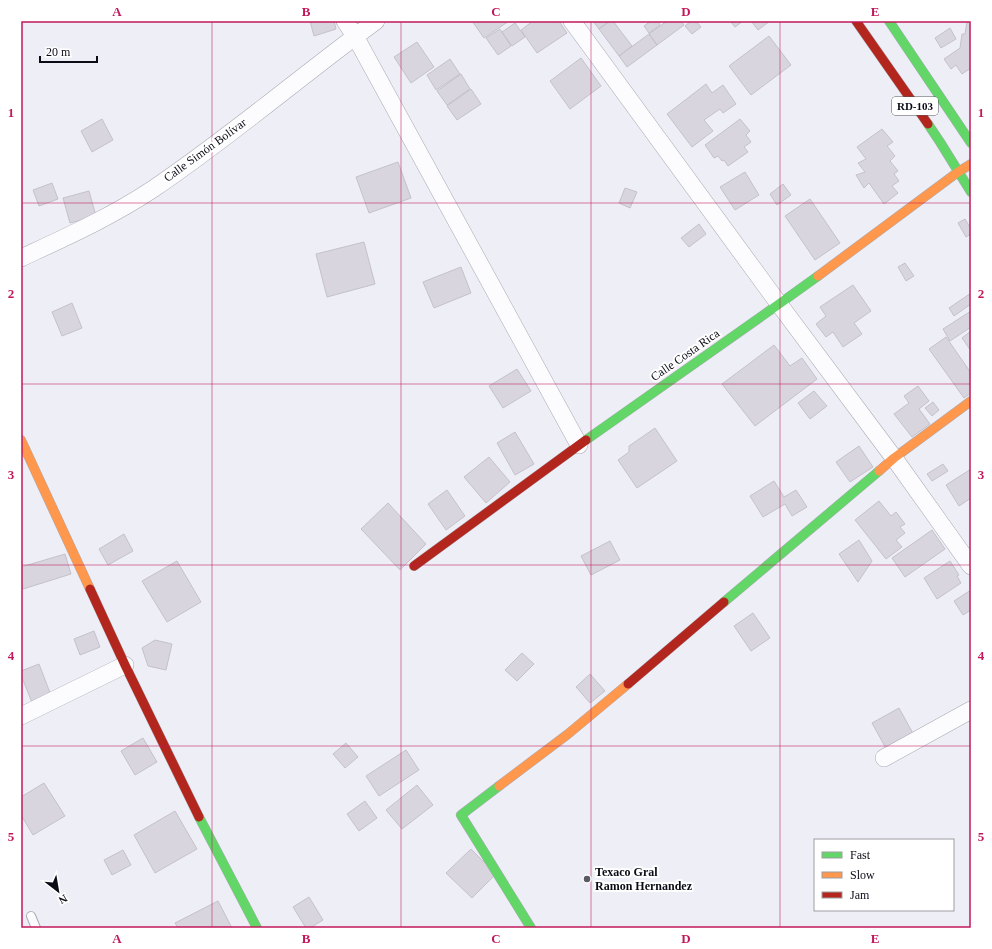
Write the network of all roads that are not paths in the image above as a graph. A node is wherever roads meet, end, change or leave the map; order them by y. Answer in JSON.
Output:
{"nodes":[{"id":1,"x":346,"y":21,"type":"edge"},
{"id":2,"x":376,"y":21,"type":"edge"},
{"id":3,"x":572,"y":21,"type":"edge"},
{"id":4,"x":856,"y":21,"type":"edge"},
{"id":5,"x":889,"y":21,"type":"edge"},
{"id":6,"x":355,"y":36,"type":"junction"},
{"id":7,"x":971,"y":143,"type":"edge"},
{"id":8,"x":971,"y":164,"type":"edge"},
{"id":9,"x":958,"y":172,"type":"junction"},
{"id":10,"x":971,"y":192,"type":"edge"},
{"id":11,"x":21,"y":258,"type":"edge"},
{"id":12,"x":779,"y":304,"type":"junction"},
{"id":13,"x":971,"y":401,"type":"edge"},
{"id":14,"x":21,"y":440,"type":"edge"},
{"id":15,"x":579,"y":445,"type":"junction"},
{"id":16,"x":894,"y":458,"type":"junction"},
{"id":17,"x":414,"y":566,"type":"dead end"},
{"id":18,"x":971,"y":566,"type":"edge"},
{"id":19,"x":125,"y":665,"type":"junction"},
{"id":20,"x":971,"y":710,"type":"edge"},
{"id":21,"x":21,"y":716,"type":"edge"},
{"id":22,"x":884,"y":758,"type":"dead end"},
{"id":23,"x":31,"y":916,"type":"dead end"},
{"id":24,"x":36,"y":928,"type":"edge"},
{"id":25,"x":257,"y":928,"type":"edge"},
{"id":26,"x":531,"y":928,"type":"edge"}],
"edges":[{"from":1,"to":6,"type":"street"},
{"from":2,"to":6,"type":"street","name":"Calle Simón Bolívar"},
{"from":3,"to":12,"type":"street"},
{"from":4,"to":9,"type":"street","number":"RD-103"},
{"from":5,"to":7,"type":"street","number":"RD-103"},
{"from":6,"to":11,"type":"street","name":"Calle Simón Bolívar"},
{"from":6,"to":15,"type":"street"},
{"from":8,"to":9,"type":"street","name":"Calle Costa Rica"},
{"from":9,"to":10,"type":"street","number":"RD-103"},
{"from":9,"to":12,"type":"street","name":"Calle Costa Rica"},
{"from":12,"to":15,"type":"street","name":"Calle Costa Rica"},
{"from":12,"to":16,"type":"street"},
{"from":13,"to":16,"type":"street"},
{"from":14,"to":19,"type":"street"},
{"from":15,"to":17,"type":"street","name":"Calle Costa Rica"},
{"from":16,"to":18,"type":"street"},
{"from":16,"to":26,"type":"street"},
{"from":19,"to":21,"type":"street"},
{"from":19,"to":25,"type":"street"},
{"from":20,"to":22,"type":"street"},
{"from":23,"to":24,"type":"lane"}]}
